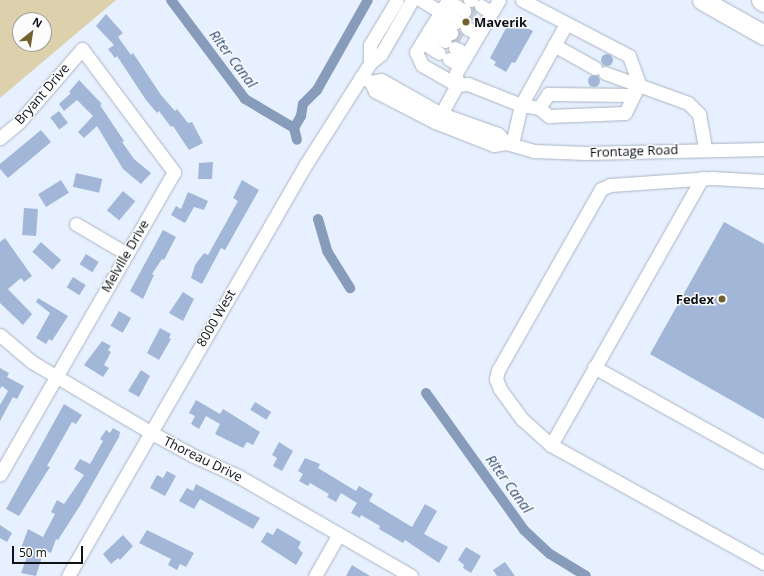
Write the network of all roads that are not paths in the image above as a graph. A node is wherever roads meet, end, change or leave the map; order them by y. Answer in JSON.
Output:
{"nodes":[{"id":1,"x":397,"y":0,"type":"edge"},
{"id":2,"x":412,"y":0,"type":"edge"},
{"id":3,"x":421,"y":0,"type":"edge"},
{"id":4,"x":499,"y":0,"type":"edge"},
{"id":5,"x":522,"y":0,"type":"edge"},
{"id":6,"x":702,"y":0,"type":"edge"},
{"id":7,"x":761,"y":0,"type":"edge"},
{"id":8,"x":764,"y":2,"type":"edge"},
{"id":9,"x":436,"y":18,"type":"edge"},
{"id":10,"x":566,"y":24,"type":"junction"},
{"id":11,"x":465,"y":31,"type":"edge"},
{"id":12,"x":764,"y":35,"type":"edge"},
{"id":13,"x":554,"y":45,"type":"junction"},
{"id":14,"x":82,"y":49,"type":"joint"},
{"id":15,"x":370,"y":63,"type":"junction"},
{"id":16,"x":366,"y":79,"type":"junction"},
{"id":17,"x":457,"y":85,"type":"junction"},
{"id":18,"x":636,"y":89,"type":"junction"},
{"id":19,"x":521,"y":105,"type":"junction"},
{"id":20,"x":539,"y":108,"type":"junction"},
{"id":21,"x":441,"y":114,"type":"junction"},
{"id":22,"x":0,"y":138,"type":"edge"},
{"id":23,"x":509,"y":143,"type":"junction"},
{"id":24,"x":705,"y":149,"type":"junction"},
{"id":25,"x":764,"y":149,"type":"edge"},
{"id":26,"x":702,"y":178,"type":"junction"},
{"id":27,"x":746,"y":178,"type":"junction"},
{"id":28,"x":764,"y":181,"type":"edge"},
{"id":29,"x":764,"y":189,"type":"edge"},
{"id":30,"x":76,"y":224,"type":"dead end"},
{"id":31,"x":126,"y":254,"type":"junction"},
{"id":32,"x":0,"y":335,"type":"edge"},
{"id":33,"x":594,"y":367,"type":"junction"},
{"id":34,"x":56,"y":376,"type":"junction"},
{"id":35,"x":150,"y":432,"type":"junction"},
{"id":36,"x":551,"y":445,"type":"junction"},
{"id":37,"x":764,"y":462,"type":"edge"},
{"id":38,"x":0,"y":474,"type":"edge"},
{"id":39,"x":339,"y":534,"type":"junction"},
{"id":40,"x":764,"y":563,"type":"edge"},
{"id":41,"x":68,"y":576,"type":"edge"},
{"id":42,"x":315,"y":576,"type":"edge"},
{"id":43,"x":411,"y":576,"type":"edge"}],
"edges":[{"from":1,"to":15,"type":"street","name":"8000 West"},
{"from":2,"to":15,"type":"street","name":"8000 West"},
{"from":3,"to":9,"type":"street"},
{"from":4,"to":11,"type":"street"},
{"from":5,"to":10,"type":"street"},
{"from":6,"to":12,"type":"highway"},
{"from":7,"to":8,"type":"highway"},
{"from":9,"to":11,"type":"street"},
{"from":9,"to":11,"type":"street"},
{"from":9,"to":11,"type":"street"},
{"from":9,"to":17,"type":"street"},
{"from":10,"to":13,"type":"street"},
{"from":10,"to":18,"type":"street"},
{"from":11,"to":17,"type":"street"},
{"from":13,"to":18,"type":"street"},
{"from":13,"to":19,"type":"street"},
{"from":14,"to":22,"type":"street","name":"Bryant Drive"},
{"from":14,"to":31,"type":"street","name":"Melville Drive"},
{"from":15,"to":16,"type":"street","name":"8000 West"},
{"from":16,"to":21,"type":"street","name":"Frontage Road"},
{"from":16,"to":23,"type":"street","name":"Frontage Road"},
{"from":16,"to":35,"type":"street","name":"8000 West"},
{"from":17,"to":19,"type":"street"},
{"from":17,"to":21,"type":"street"},
{"from":18,"to":20,"type":"street"},
{"from":18,"to":20,"type":"street"},
{"from":18,"to":24,"type":"street"},
{"from":19,"to":20,"type":"street"},
{"from":19,"to":23,"type":"street"},
{"from":21,"to":23,"type":"street","name":"Frontage Road"},
{"from":23,"to":24,"type":"street","name":"Frontage Road"},
{"from":24,"to":25,"type":"street","name":"Frontage Road"},
{"from":26,"to":27,"type":"street"},
{"from":26,"to":33,"type":"street"},
{"from":26,"to":36,"type":"street"},
{"from":27,"to":28,"type":"street"},
{"from":27,"to":29,"type":"street"},
{"from":30,"to":31,"type":"street"},
{"from":31,"to":34,"type":"street","name":"Melville Drive"},
{"from":32,"to":34,"type":"street","name":"Thoreau Drive"},
{"from":33,"to":36,"type":"street"},
{"from":33,"to":37,"type":"street"},
{"from":34,"to":35,"type":"street","name":"Thoreau Drive"},
{"from":34,"to":38,"type":"street","name":"Melville Drive"},
{"from":35,"to":39,"type":"street","name":"Thoreau Drive"},
{"from":35,"to":41,"type":"street","name":"8000 West"},
{"from":36,"to":40,"type":"street"},
{"from":39,"to":42,"type":"street"},
{"from":39,"to":43,"type":"street","name":"Thoreau Drive"}]}
